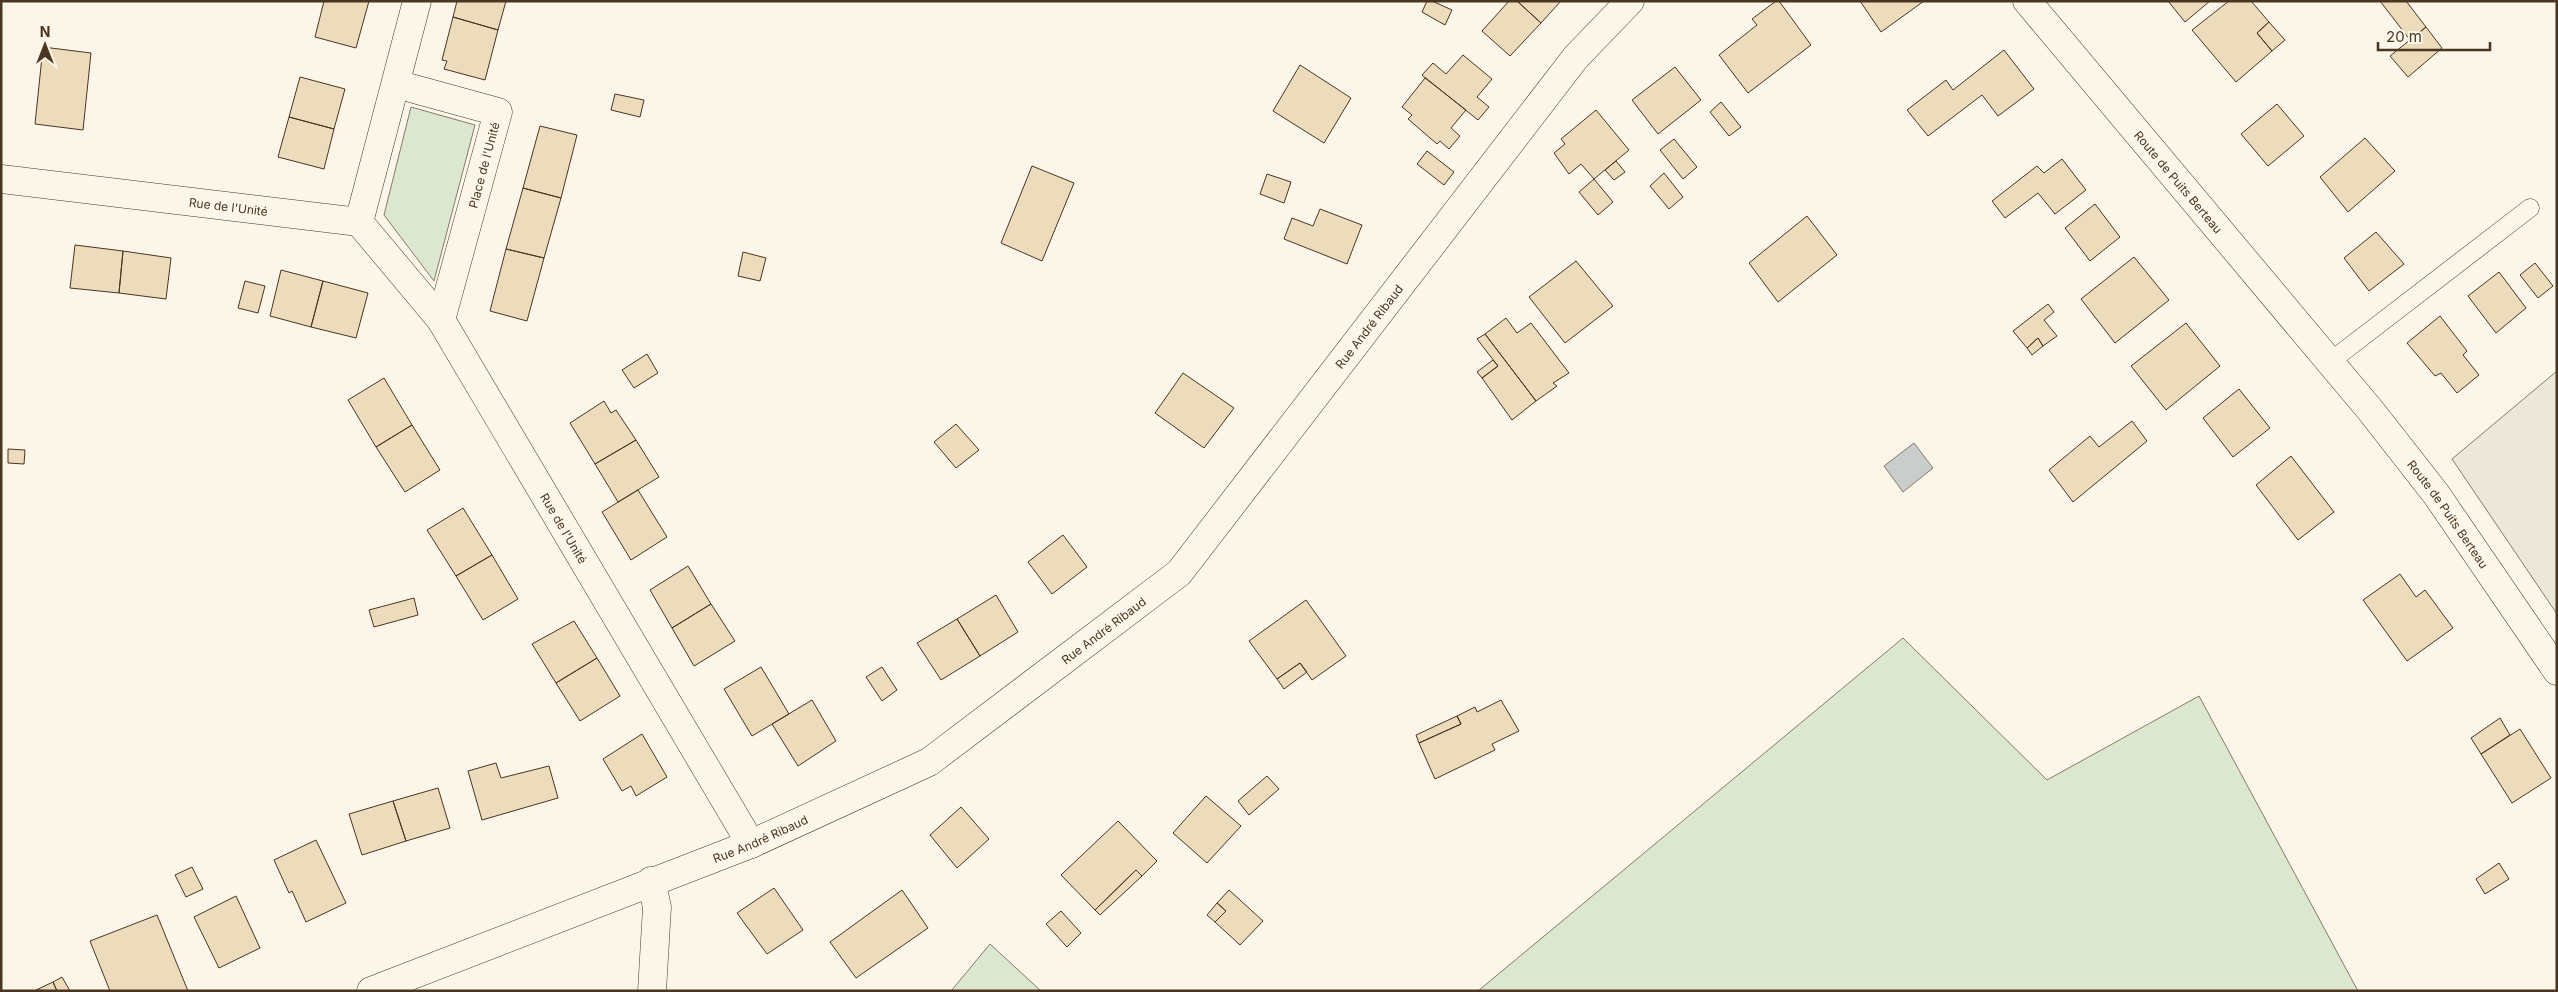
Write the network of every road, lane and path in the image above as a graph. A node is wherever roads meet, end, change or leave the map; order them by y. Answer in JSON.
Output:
{"nodes":[{"id":1,"x":417,"y":1,"type":"edge"},
{"id":2,"x":1630,"y":1,"type":"edge"},
{"id":3,"x":2027,"y":1,"type":"edge"},
{"id":4,"x":396,"y":84,"type":"junction"},
{"id":5,"x":1,"y":178,"type":"edge"},
{"id":6,"x":2530,"y":208,"type":"dead end"},
{"id":7,"x":359,"y":222,"type":"junction"},
{"id":8,"x":441,"y":320,"type":"junction"},
{"id":9,"x":2331,"y":361,"type":"junction"},
{"id":10,"x":2557,"y":671,"type":"edge"},
{"id":11,"x":751,"y":844,"type":"junction"},
{"id":12,"x":650,"y":881,"type":"junction"},
{"id":13,"x":371,"y":991,"type":"edge"},
{"id":14,"x":652,"y":991,"type":"edge"}],
"edges":[{"from":1,"to":4,"type":"street"},
{"from":2,"to":11,"type":"street","name":"Rue André Ribaud"},
{"from":3,"to":9,"type":"street","name":"Route de Puits Berteau"},
{"from":4,"to":7,"type":"street"},
{"from":4,"to":8,"type":"street","name":"Place de l'Unité"},
{"from":5,"to":7,"type":"street","name":"Rue de l'Unité"},
{"from":6,"to":9,"type":"lane"},
{"from":7,"to":8,"type":"street","name":"Rue de l'Unité"},
{"from":8,"to":11,"type":"street","name":"Rue de l'Unité"},
{"from":9,"to":10,"type":"street","name":"Route de Puits Berteau"},
{"from":11,"to":12,"type":"street","name":"Rue André Ribaud"},
{"from":12,"to":13,"type":"street","name":"Rue André Ribaud"},
{"from":12,"to":14,"type":"street"}]}
